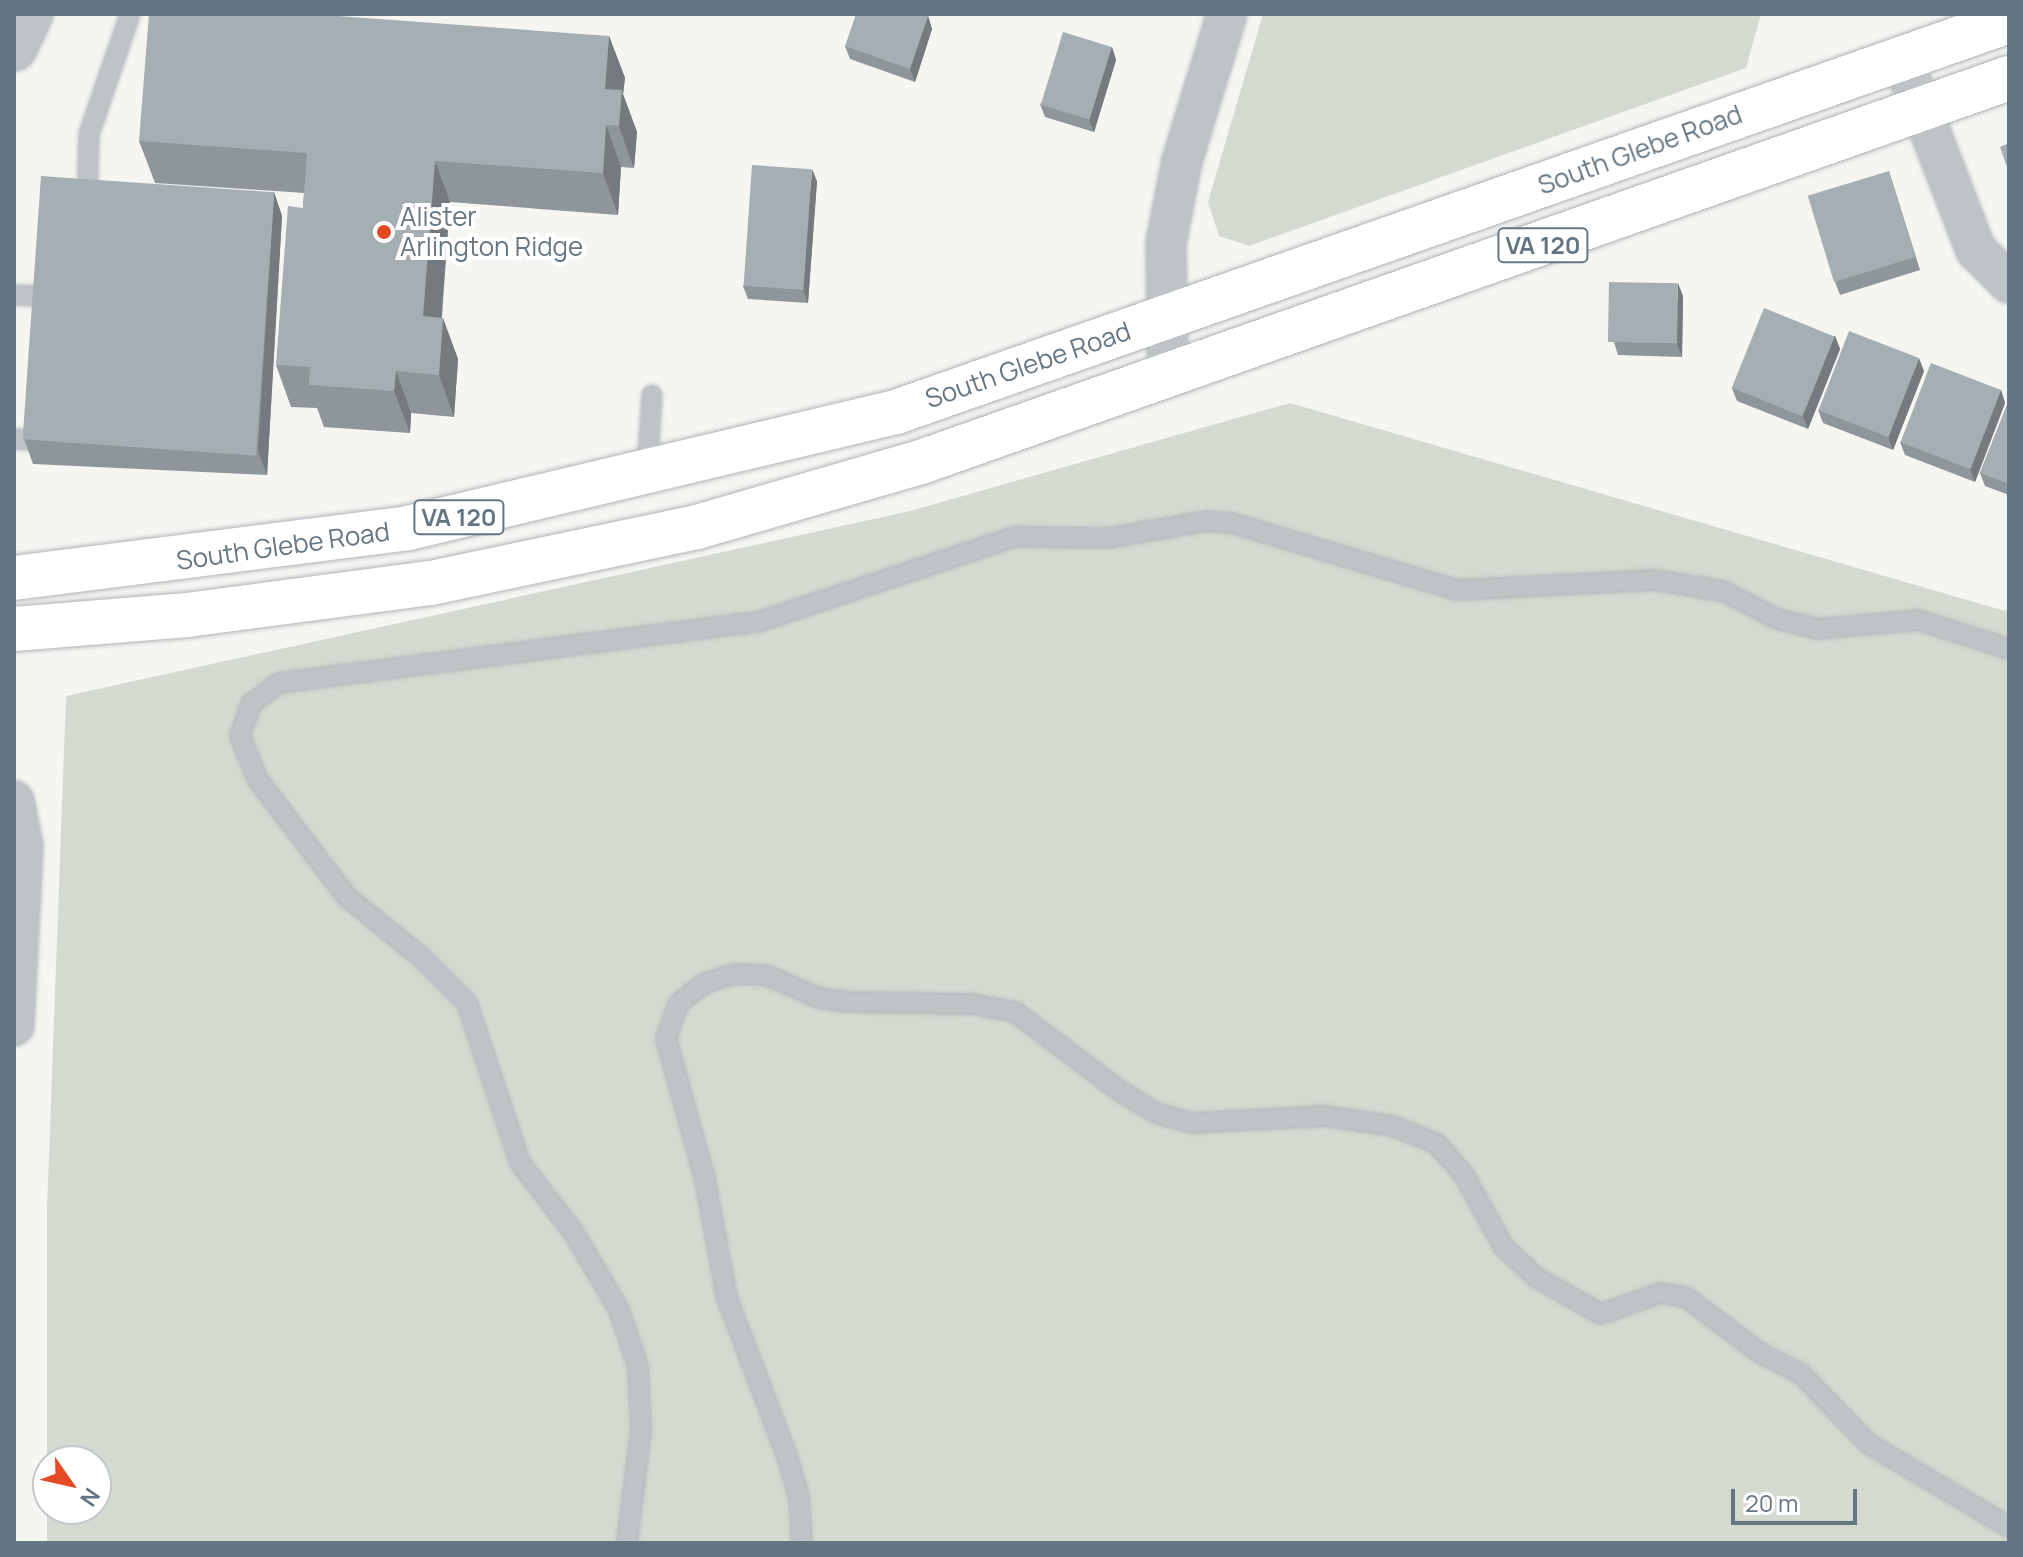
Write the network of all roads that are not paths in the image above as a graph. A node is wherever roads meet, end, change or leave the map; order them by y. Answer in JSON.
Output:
{"nodes":[{"id":1,"x":30,"y":14,"type":"edge"},
{"id":2,"x":130,"y":14,"type":"edge"},
{"id":3,"x":1227,"y":14,"type":"edge"},
{"id":4,"x":2009,"y":21,"type":"edge"},
{"id":5,"x":14,"y":48,"type":"edge"},
{"id":6,"x":1901,"y":56,"type":"junction"},
{"id":7,"x":2009,"y":78,"type":"edge"},
{"id":8,"x":1917,"y":108,"type":"junction"},
{"id":9,"x":86,"y":219,"type":"edge"},
{"id":10,"x":2009,"y":283,"type":"edge"},
{"id":11,"x":14,"y":295,"type":"edge"},
{"id":12,"x":43,"y":296,"type":"edge"},
{"id":13,"x":1165,"y":317,"type":"junction"},
{"id":14,"x":1168,"y":377,"type":"junction"},
{"id":15,"x":652,"y":395,"type":"dead end"},
{"id":16,"x":14,"y":439,"type":"edge"},
{"id":17,"x":34,"y":440,"type":"edge"},
{"id":18,"x":647,"y":475,"type":"junction"},
{"id":19,"x":14,"y":578,"type":"edge"},
{"id":20,"x":14,"y":629,"type":"edge"},
{"id":21,"x":2009,"y":649,"type":"edge"},
{"id":22,"x":14,"y":801,"type":"edge"},
{"id":23,"x":14,"y":1026,"type":"edge"},
{"id":24,"x":2009,"y":1527,"type":"edge"},
{"id":25,"x":627,"y":1543,"type":"edge"},
{"id":26,"x":802,"y":1543,"type":"edge"}],
"edges":[{"from":1,"to":5,"type":"street"},
{"from":2,"to":9,"type":"lane"},
{"from":3,"to":13,"type":"street"},
{"from":4,"to":6,"type":"main road","name":"South Glebe Road","number":"VA 120"},
{"from":6,"to":8,"type":"street"},
{"from":6,"to":13,"type":"main road","name":"South Glebe Road","number":"VA 120"},
{"from":7,"to":8,"type":"main road","number":"VA 120"},
{"from":8,"to":10,"type":"street"},
{"from":8,"to":14,"type":"main road","number":"VA 120"},
{"from":11,"to":12,"type":"lane"},
{"from":13,"to":14,"type":"street"},
{"from":13,"to":18,"type":"main road","name":"South Glebe Road","number":"VA 120"},
{"from":14,"to":20,"type":"main road","number":"VA 120"},
{"from":15,"to":18,"type":"lane"},
{"from":16,"to":17,"type":"lane"},
{"from":18,"to":19,"type":"main road","name":"South Glebe Road","number":"VA 120"},
{"from":21,"to":25,"type":"lane"},
{"from":22,"to":23,"type":"street"},
{"from":24,"to":26,"type":"lane"}]}
